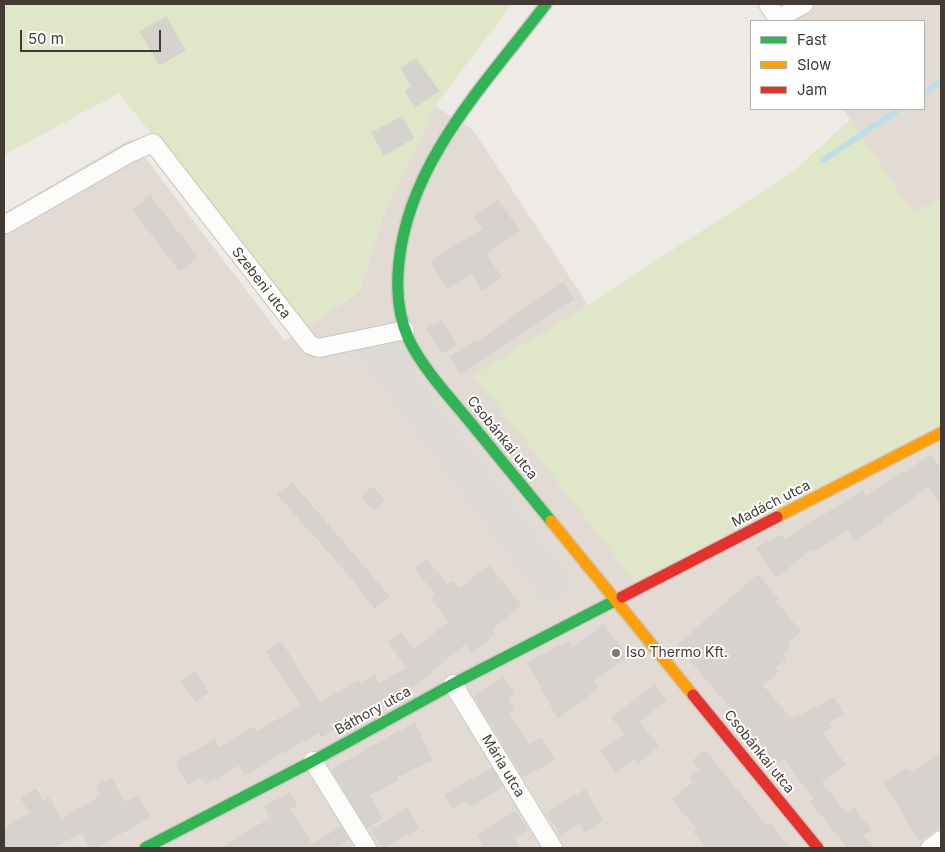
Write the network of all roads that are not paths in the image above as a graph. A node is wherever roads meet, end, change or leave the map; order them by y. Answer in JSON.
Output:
{"nodes":[{"id":1,"x":546,"y":4,"type":"edge"},
{"id":2,"x":768,"y":4,"type":"edge"},
{"id":3,"x":804,"y":4,"type":"edge"},
{"id":4,"x":6,"y":224,"type":"dead end"},
{"id":5,"x":405,"y":330,"type":"junction"},
{"id":6,"x":941,"y":433,"type":"edge"},
{"id":7,"x":615,"y":600,"type":"junction"},
{"id":8,"x":453,"y":684,"type":"junction"},
{"id":9,"x":313,"y":761,"type":"junction"},
{"id":10,"x":941,"y":840,"type":"edge"},
{"id":11,"x":145,"y":848,"type":"edge"},
{"id":12,"x":368,"y":848,"type":"edge"},
{"id":13,"x":553,"y":848,"type":"edge"},
{"id":14,"x":818,"y":848,"type":"edge"},
{"id":15,"x":930,"y":848,"type":"edge"}],
"edges":[{"from":1,"to":5,"type":"main road","name":"Csobánkai utca"},
{"from":2,"to":3,"type":"street"},
{"from":4,"to":5,"type":"street","name":"Szebeni utca"},
{"from":5,"to":7,"type":"main road","name":"Csobánkai utca"},
{"from":6,"to":7,"type":"main road","name":"Madách utca"},
{"from":7,"to":8,"type":"main road","name":"Báthory utca"},
{"from":7,"to":14,"type":"main road","name":"Csobánkai utca"},
{"from":8,"to":9,"type":"main road","name":"Báthory utca"},
{"from":8,"to":13,"type":"street","name":"Mária utca"},
{"from":9,"to":11,"type":"main road","name":"Báthory utca"},
{"from":9,"to":12,"type":"street"},
{"from":10,"to":15,"type":"street"}]}
